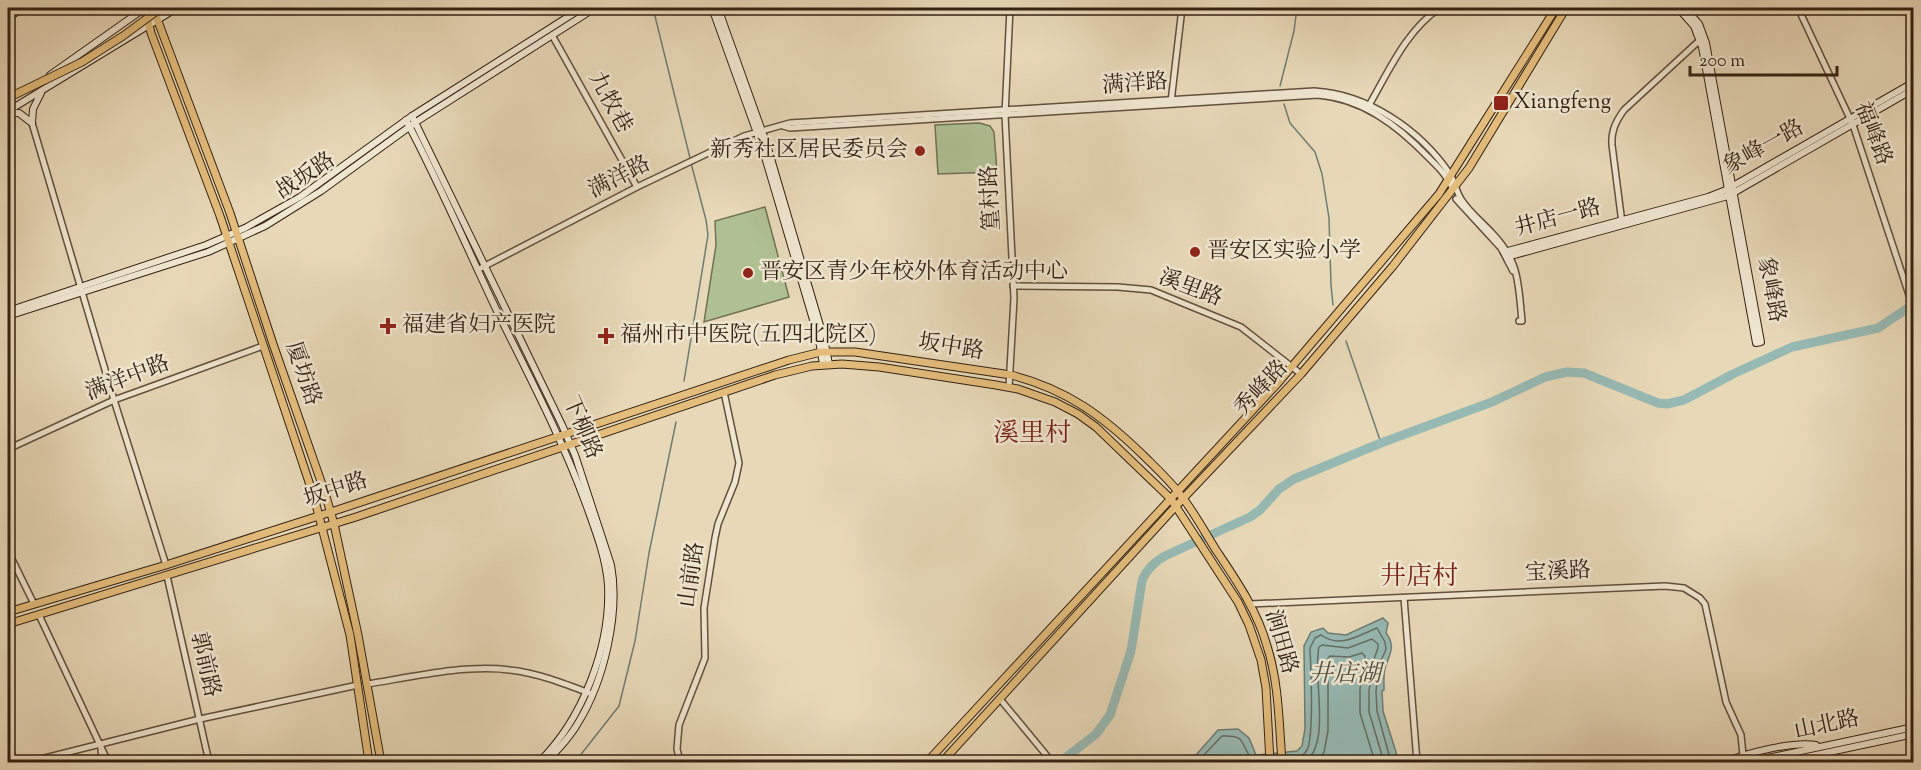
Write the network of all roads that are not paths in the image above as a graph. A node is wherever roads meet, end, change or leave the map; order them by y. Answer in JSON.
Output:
{"nodes":[{"id":1,"x":21,"y":8,"type":"edge"},
{"id":2,"x":145,"y":8,"type":"edge"},
{"id":3,"x":153,"y":8,"type":"edge"},
{"id":4,"x":161,"y":8,"type":"edge"},
{"id":5,"x":177,"y":8,"type":"edge"},
{"id":6,"x":582,"y":8,"type":"edge"},
{"id":7,"x":595,"y":8,"type":"edge"},
{"id":8,"x":712,"y":8,"type":"edge"},
{"id":9,"x":718,"y":8,"type":"edge"},
{"id":10,"x":1010,"y":8,"type":"edge"},
{"id":11,"x":1182,"y":8,"type":"edge"},
{"id":12,"x":1439,"y":8,"type":"edge"},
{"id":13,"x":1556,"y":8,"type":"edge"},
{"id":14,"x":1566,"y":8,"type":"edge"},
{"id":15,"x":1678,"y":8,"type":"edge"},
{"id":16,"x":1685,"y":8,"type":"edge"},
{"id":17,"x":1798,"y":8,"type":"edge"},
{"id":18,"x":8,"y":16,"type":"edge"},
{"id":19,"x":157,"y":18,"type":"junction"},
{"id":20,"x":149,"y":23,"type":"junction"},
{"id":21,"x":552,"y":35,"type":"junction"},
{"id":22,"x":1702,"y":38,"type":"junction"},
{"id":23,"x":1914,"y":82,"type":"edge"},
{"id":24,"x":1914,"y":89,"type":"edge"},
{"id":25,"x":42,"y":91,"type":"junction"},
{"id":26,"x":8,"y":99,"type":"edge"},
{"id":27,"x":1171,"y":101,"type":"junction"},
{"id":28,"x":1368,"y":107,"type":"junction"},
{"id":29,"x":8,"y":112,"type":"edge"},
{"id":30,"x":1005,"y":112,"type":"junction"},
{"id":31,"x":414,"y":119,"type":"junction"},
{"id":32,"x":1851,"y":122,"type":"junction"},
{"id":33,"x":32,"y":123,"type":"junction"},
{"id":34,"x":408,"y":123,"type":"junction"},
{"id":35,"x":760,"y":131,"type":"junction"},
{"id":36,"x":1450,"y":179,"type":"junction"},
{"id":37,"x":637,"y":187,"type":"junction"},
{"id":38,"x":1455,"y":188,"type":"junction"},
{"id":39,"x":1730,"y":192,"type":"junction"},
{"id":40,"x":1622,"y":224,"type":"junction"},
{"id":41,"x":237,"y":236,"type":"junction"},
{"id":42,"x":228,"y":240,"type":"junction"},
{"id":43,"x":1507,"y":254,"type":"junction"},
{"id":44,"x":481,"y":268,"type":"junction"},
{"id":45,"x":1013,"y":286,"type":"junction"},
{"id":46,"x":82,"y":289,"type":"junction"},
{"id":47,"x":1913,"y":309,"type":"edge"},
{"id":48,"x":8,"y":311,"type":"edge"},
{"id":49,"x":8,"y":316,"type":"edge"},
{"id":50,"x":263,"y":346,"type":"junction"},
{"id":51,"x":824,"y":352,"type":"junction"},
{"id":52,"x":826,"y":364,"type":"junction"},
{"id":53,"x":1293,"y":367,"type":"junction"},
{"id":54,"x":1302,"y":374,"type":"junction"},
{"id":55,"x":1011,"y":375,"type":"junction"},
{"id":56,"x":1009,"y":387,"type":"junction"},
{"id":57,"x":724,"y":392,"type":"junction"},
{"id":58,"x":114,"y":400,"type":"junction"},
{"id":59,"x":562,"y":434,"type":"junction"},
{"id":60,"x":567,"y":446,"type":"junction"},
{"id":61,"x":8,"y":448,"type":"edge"},
{"id":62,"x":1181,"y":495,"type":"junction"},
{"id":63,"x":1171,"y":499,"type":"junction"},
{"id":64,"x":1176,"y":506,"type":"junction"},
{"id":65,"x":331,"y":512,"type":"junction"},
{"id":66,"x":320,"y":516,"type":"junction"},
{"id":67,"x":334,"y":524,"type":"junction"},
{"id":68,"x":323,"y":527,"type":"junction"},
{"id":69,"x":8,"y":551,"type":"edge"},
{"id":70,"x":166,"y":565,"type":"junction"},
{"id":71,"x":167,"y":576,"type":"junction"},
{"id":72,"x":1404,"y":598,"type":"junction"},
{"id":73,"x":34,"y":604,"type":"junction"},
{"id":74,"x":1250,"y":604,"type":"junction"},
{"id":75,"x":8,"y":612,"type":"edge"},
{"id":76,"x":39,"y":615,"type":"junction"},
{"id":77,"x":8,"y":624,"type":"edge"},
{"id":78,"x":368,"y":684,"type":"junction"},
{"id":79,"x":358,"y":685,"type":"junction"},
{"id":80,"x":589,"y":693,"type":"junction"},
{"id":81,"x":1000,"y":699,"type":"junction"},
{"id":82,"x":200,"y":719,"type":"junction"},
{"id":83,"x":1914,"y":727,"type":"edge"},
{"id":84,"x":1914,"y":734,"type":"edge"},
{"id":85,"x":101,"y":744,"type":"junction"},
{"id":86,"x":1820,"y":746,"type":"junction"},
{"id":87,"x":1743,"y":755,"type":"junction"},
{"id":88,"x":1051,"y":761,"type":"edge"},
{"id":89,"x":29,"y":762,"type":"edge"},
{"id":90,"x":102,"y":762,"type":"edge"},
{"id":91,"x":108,"y":762,"type":"edge"},
{"id":92,"x":210,"y":762,"type":"edge"},
{"id":93,"x":369,"y":762,"type":"edge"},
{"id":94,"x":381,"y":762,"type":"edge"},
{"id":95,"x":539,"y":762,"type":"edge"},
{"id":96,"x":546,"y":762,"type":"edge"},
{"id":97,"x":680,"y":762,"type":"edge"},
{"id":98,"x":927,"y":762,"type":"edge"},
{"id":99,"x":942,"y":762,"type":"edge"},
{"id":100,"x":1270,"y":762,"type":"edge"},
{"id":101,"x":1282,"y":762,"type":"edge"},
{"id":102,"x":1417,"y":762,"type":"edge"},
{"id":103,"x":1725,"y":762,"type":"edge"},
{"id":104,"x":1749,"y":762,"type":"edge"},
{"id":105,"x":1783,"y":762,"type":"edge"}],
"edges":[{"from":1,"to":18,"type":"highway"},
{"from":2,"to":20,"type":"main road","name":"厦坊路"},
{"from":2,"to":26,"type":"main road"},
{"from":3,"to":19,"type":"main road","name":"厦坊路"},
{"from":4,"to":26,"type":"main road","bridge":true},
{"from":5,"to":19,"type":"main road"},
{"from":6,"to":31,"type":"main road","name":"战坂路"},
{"from":7,"to":21,"type":"main road","name":"战坂路"},
{"from":8,"to":35,"type":"main road"},
{"from":9,"to":35,"type":"main road"},
{"from":10,"to":30,"type":"street","name":"篁村路"},
{"from":11,"to":27,"type":"street"},
{"from":12,"to":28,"type":"street"},
{"from":13,"to":36,"type":"main road"},
{"from":14,"to":38,"type":"main road","name":"秀峰路"},
{"from":15,"to":22,"type":"main road","name":"象峰路"},
{"from":16,"to":22,"type":"main road","name":"象峰路"},
{"from":17,"to":32,"type":"street","name":"福峰路"},
{"from":19,"to":20,"type":"main road"},
{"from":19,"to":41,"type":"main road","name":"厦坊路"},
{"from":20,"to":25,"type":"main road"},
{"from":20,"to":42,"type":"main road","name":"厦坊路"},
{"from":21,"to":31,"type":"main road","name":"战坂路"},
{"from":21,"to":37,"type":"street","name":"九牧巷"},
{"from":22,"to":39,"type":"main road","name":"象峰路"},
{"from":22,"to":40,"type":"street"},
{"from":23,"to":32,"type":"main road","name":"象峰一路"},
{"from":24,"to":32,"type":"main road","name":"象峰一路"},
{"from":25,"to":29,"type":"main road"},
{"from":25,"to":33,"type":"main road"},
{"from":27,"to":28,"type":"street","name":"满洋路"},
{"from":27,"to":30,"type":"street","name":"满洋路"},
{"from":28,"to":36,"type":"street","name":"满洋路"},
{"from":29,"to":33,"type":"main road"},
{"from":30,"to":35,"type":"street","name":"满洋路"},
{"from":30,"to":45,"type":"street","name":"篁村路"},
{"from":31,"to":34,"type":"main road","name":"战坂路"},
{"from":31,"to":44,"type":"main road","name":"下柳路"},
{"from":32,"to":39,"type":"main road","name":"象峰一路"},
{"from":32,"to":47,"type":"street","name":"福峰路"},
{"from":33,"to":46,"type":"street"},
{"from":34,"to":41,"type":"main road","name":"战坂路"},
{"from":34,"to":44,"type":"main road","name":"下柳路"},
{"from":35,"to":37,"type":"street","name":"满洋路"},
{"from":35,"to":51,"type":"main road"},
{"from":36,"to":38,"type":"street","name":"满洋路"},
{"from":36,"to":53,"type":"main road"},
{"from":37,"to":44,"type":"street","name":"满洋路"},
{"from":38,"to":43,"type":"street","name":"满洋路"},
{"from":38,"to":54,"type":"main road","name":"秀峰路"},
{"from":39,"to":39,"type":"main road","name":"象峰路"},
{"from":39,"to":40,"type":"main road","name":"象峰一路"},
{"from":40,"to":43,"type":"main road","name":"井店一路"},
{"from":41,"to":42,"type":"main road","name":"战坂路"},
{"from":41,"to":65,"type":"main road","name":"厦坊路"},
{"from":42,"to":46,"type":"main road","name":"战坂路"},
{"from":42,"to":50,"type":"main road","name":"厦坊路"},
{"from":43,"to":43,"type":"street"},
{"from":44,"to":59,"type":"main road","name":"下柳路"},
{"from":45,"to":53,"type":"street","name":"溪里路"},
{"from":45,"to":55,"type":"street","name":"篁村路"},
{"from":46,"to":48,"type":"main road","name":"战坂路"},
{"from":46,"to":49,"type":"main road","name":"战坂路"},
{"from":46,"to":58,"type":"street"},
{"from":50,"to":58,"type":"street","name":"满洋中路"},
{"from":50,"to":66,"type":"main road","name":"厦坊路"},
{"from":51,"to":52,"type":"main road"},
{"from":51,"to":55,"type":"main road","name":"坂中路"},
{"from":51,"to":59,"type":"main road","name":"坂中路"},
{"from":52,"to":56,"type":"main road","name":"坂中路"},
{"from":52,"to":57,"type":"main road","name":"坂中路"},
{"from":53,"to":54,"type":"street","name":"溪里路"},
{"from":53,"to":62,"type":"main road"},
{"from":54,"to":62,"type":"main road","name":"秀峰路"},
{"from":55,"to":56,"type":"street","name":"篁村路"},
{"from":55,"to":62,"type":"main road","name":"坂中路"},
{"from":56,"to":63,"type":"main road","name":"坂中路"},
{"from":57,"to":60,"type":"main road","name":"坂中路"},
{"from":57,"to":97,"type":"street","name":"山前路"},
{"from":58,"to":61,"type":"street","name":"满洋中路"},
{"from":58,"to":70,"type":"street"},
{"from":59,"to":60,"type":"main road","name":"下柳路"},
{"from":59,"to":65,"type":"main road","name":"坂中路"},
{"from":60,"to":67,"type":"main road","name":"坂中路"},
{"from":60,"to":80,"type":"main road","name":"下柳路"},
{"from":62,"to":63,"type":"main road","name":"秀峰路"},
{"from":62,"to":64,"type":"main road","name":"秀峰路"},
{"from":62,"to":74,"type":"main road","name":"涧田路"},
{"from":63,"to":64,"type":"main road"},
{"from":63,"to":98,"type":"main road","name":"秀峰路"},
{"from":64,"to":81,"type":"main road","name":"秀峰路"},
{"from":64,"to":100,"type":"main road","name":"涧田路"},
{"from":65,"to":66,"type":"main road","name":"坂中路"},
{"from":65,"to":67,"type":"main road","name":"厦坊路"},
{"from":66,"to":68,"type":"main road","name":"厦坊路"},
{"from":66,"to":70,"type":"main road","name":"坂中路"},
{"from":67,"to":68,"type":"main road","name":"坂中路"},
{"from":67,"to":78,"type":"main road","name":"厦坊路"},
{"from":68,"to":71,"type":"main road","name":"坂中路"},
{"from":68,"to":79,"type":"main road","name":"厦坊路"},
{"from":69,"to":73,"type":"street"},
{"from":70,"to":73,"type":"main road","name":"坂中路"},
{"from":71,"to":76,"type":"main road","name":"坂中路"},
{"from":71,"to":82,"type":"street","name":"郭前路"},
{"from":72,"to":74,"type":"street","name":"宝溪路"},
{"from":72,"to":87,"type":"street","name":"宝溪路"},
{"from":72,"to":102,"type":"street"},
{"from":73,"to":75,"type":"main road","name":"坂中路"},
{"from":74,"to":101,"type":"main road","name":"涧田路"},
{"from":76,"to":77,"type":"main road","name":"坂中路"},
{"from":76,"to":85,"type":"street"},
{"from":78,"to":80,"type":"street"},
{"from":78,"to":94,"type":"main road","name":"厦坊路"},
{"from":79,"to":82,"type":"street"},
{"from":79,"to":93,"type":"main road","name":"厦坊路"},
{"from":80,"to":95,"type":"main road","name":"下柳路"},
{"from":80,"to":96,"type":"main road","name":"下柳路"},
{"from":81,"to":88,"type":"street"},
{"from":81,"to":99,"type":"main road","name":"秀峰路"},
{"from":82,"to":85,"type":"street"},
{"from":82,"to":92,"type":"street","name":"郭前路"},
{"from":83,"to":86,"type":"main road","name":"山北路"},
{"from":84,"to":105,"type":"main road","name":"山北路"},
{"from":85,"to":89,"type":"street"},
{"from":85,"to":90,"type":"street"},
{"from":85,"to":91,"type":"street"},
{"from":86,"to":87,"type":"main road"},
{"from":86,"to":104,"type":"main road","name":"山北路"},
{"from":87,"to":103,"type":"main road"}]}
